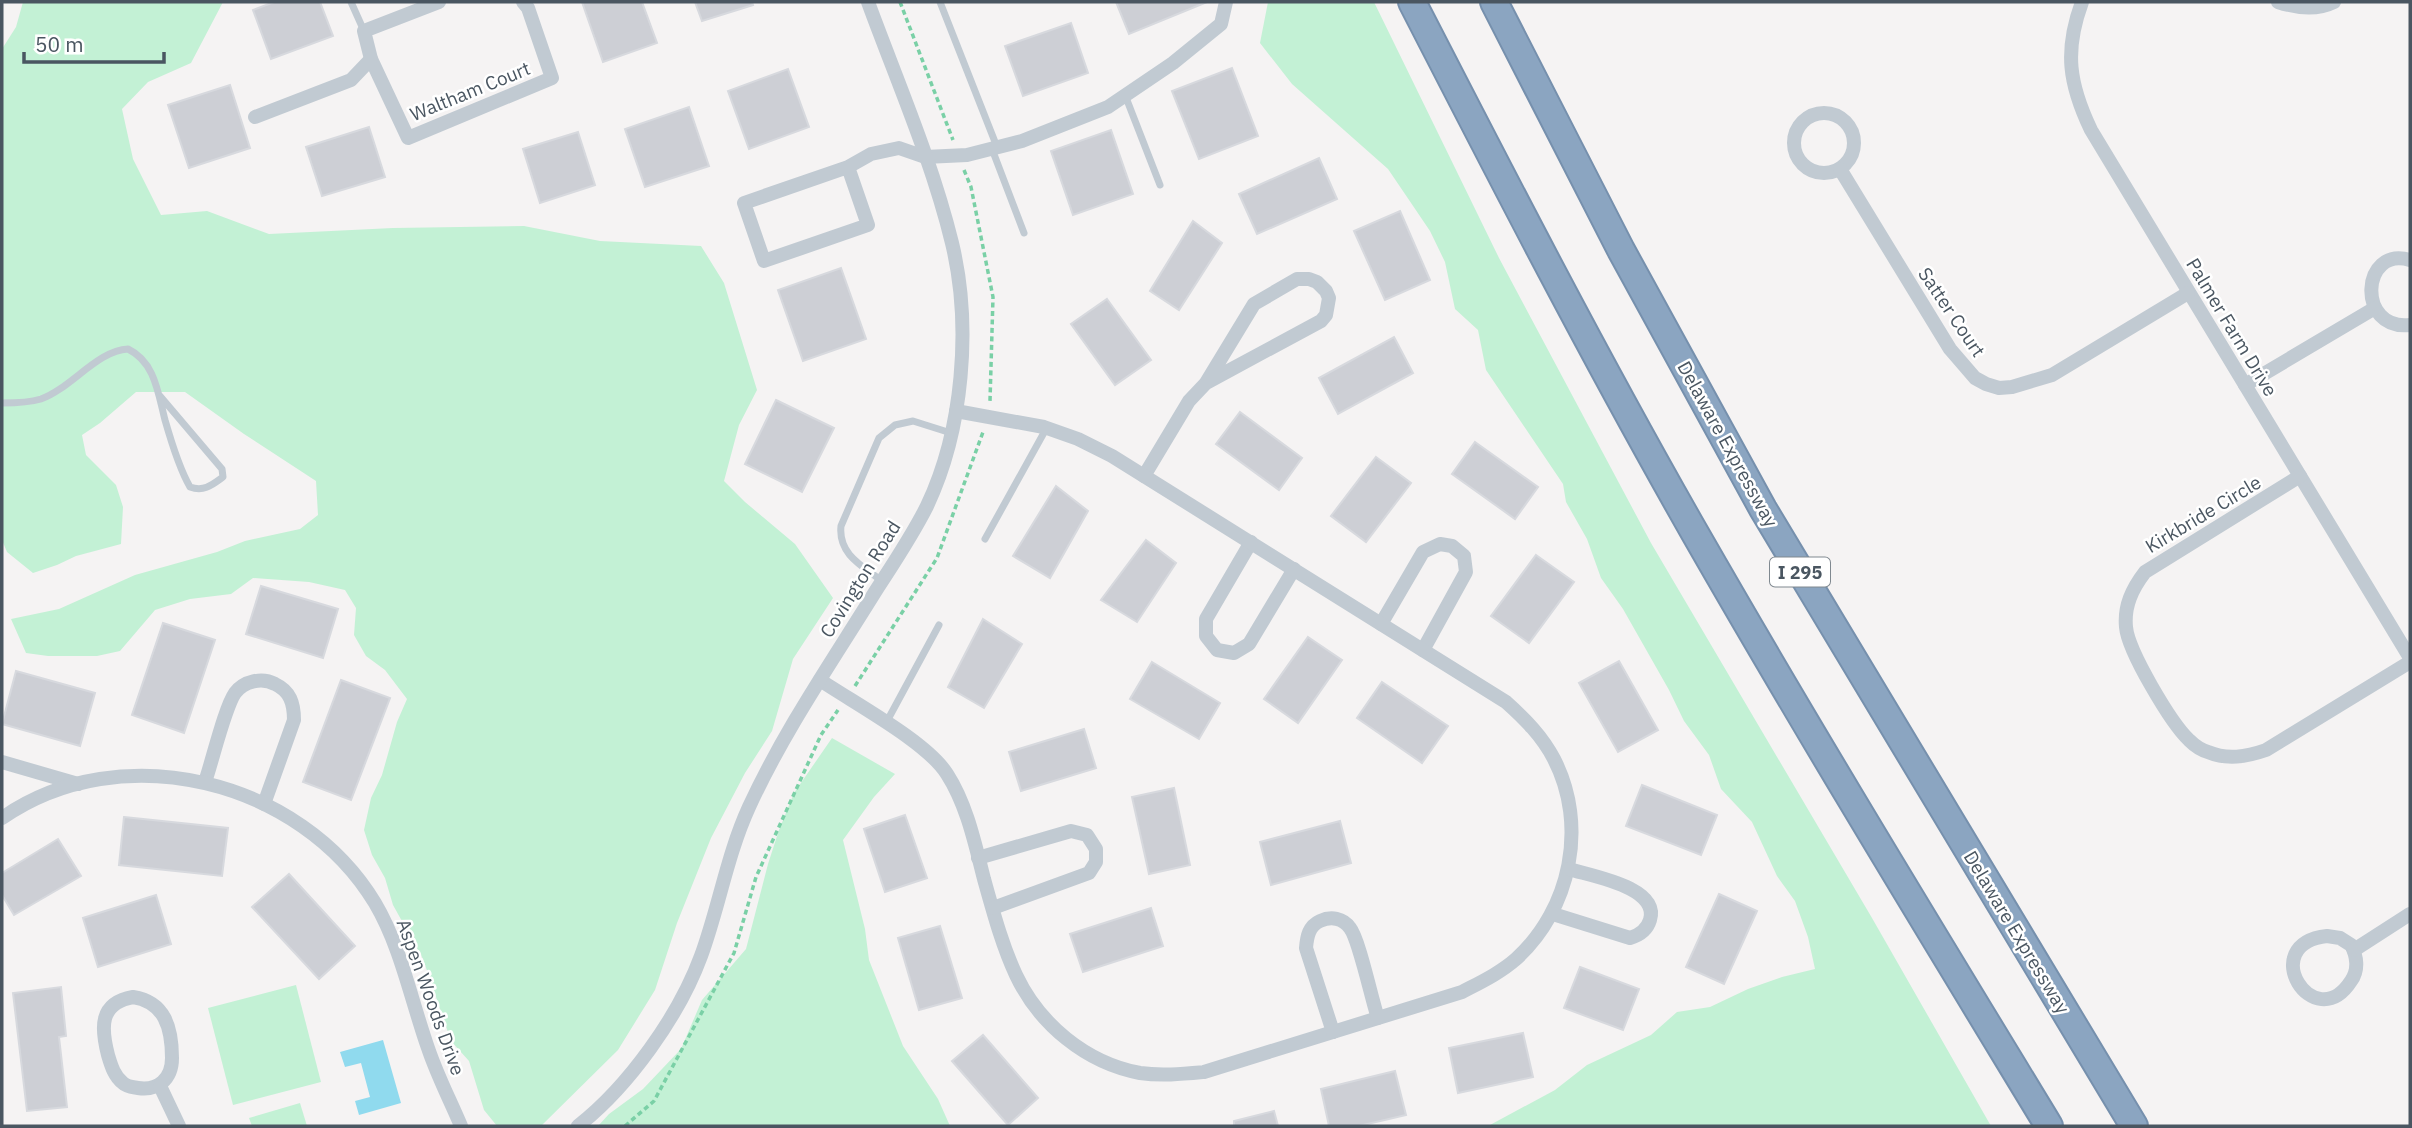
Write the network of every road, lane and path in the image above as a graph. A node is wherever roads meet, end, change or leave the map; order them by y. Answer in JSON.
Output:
{"nodes":[{"id":1,"x":351,"y":2,"type":"edge"},
{"id":2,"x":439,"y":2,"type":"edge"},
{"id":3,"x":523,"y":2,"type":"edge"},
{"id":4,"x":868,"y":2,"type":"edge"},
{"id":5,"x":940,"y":2,"type":"edge"},
{"id":6,"x":1226,"y":2,"type":"edge"},
{"id":7,"x":1412,"y":2,"type":"edge"},
{"id":8,"x":1494,"y":2,"type":"edge"},
{"id":9,"x":2082,"y":2,"type":"edge"},
{"id":10,"x":2278,"y":2,"type":"edge"},
{"id":11,"x":2334,"y":2,"type":"edge"},
{"id":12,"x":364,"y":31,"type":"junction"},
{"id":13,"x":371,"y":59,"type":"junction"},
{"id":14,"x":1125,"y":94,"type":"junction"},
{"id":15,"x":255,"y":117,"type":"dead end"},
{"id":16,"x":995,"y":148,"type":"junction"},
{"id":17,"x":925,"y":157,"type":"junction"},
{"id":18,"x":848,"y":167,"type":"junction"},
{"id":19,"x":1840,"y":169,"type":"junction"},
{"id":20,"x":1160,"y":184,"type":"dead end"},
{"id":21,"x":1024,"y":233,"type":"dead end"},
{"id":22,"x":2410,"y":260,"type":"edge"},
{"id":23,"x":2188,"y":293,"type":"junction"},
{"id":24,"x":2375,"y":308,"type":"junction"},
{"id":25,"x":2410,"y":325,"type":"edge"},
{"id":26,"x":1206,"y":383,"type":"junction"},
{"id":27,"x":2245,"y":385,"type":"junction"},
{"id":28,"x":160,"y":396,"type":"junction"},
{"id":29,"x":2,"y":403,"type":"edge"},
{"id":30,"x":956,"y":411,"type":"junction"},
{"id":31,"x":1047,"y":428,"type":"junction"},
{"id":32,"x":952,"y":434,"type":"junction"},
{"id":33,"x":1144,"y":476,"type":"junction"},
{"id":34,"x":2300,"y":476,"type":"junction"},
{"id":35,"x":985,"y":539,"type":"dead end"},
{"id":36,"x":1251,"y":542,"type":"junction"},
{"id":37,"x":1294,"y":569,"type":"junction"},
{"id":38,"x":882,"y":581,"type":"junction"},
{"id":39,"x":1381,"y":624,"type":"junction"},
{"id":40,"x":939,"y":625,"type":"dead end"},
{"id":41,"x":1423,"y":650,"type":"junction"},
{"id":42,"x":2410,"y":660,"type":"edge"},
{"id":43,"x":820,"y":680,"type":"junction"},
{"id":44,"x":886,"y":723,"type":"junction"},
{"id":45,"x":2,"y":762,"type":"edge"},
{"id":46,"x":205,"y":782,"type":"junction"},
{"id":47,"x":78,"y":784,"type":"junction"},
{"id":48,"x":264,"y":804,"type":"junction"},
{"id":49,"x":2,"y":818,"type":"edge"},
{"id":50,"x":978,"y":858,"type":"junction"},
{"id":51,"x":1569,"y":869,"type":"junction"},
{"id":52,"x":993,"y":908,"type":"junction"},
{"id":53,"x":1553,"y":914,"type":"junction"},
{"id":54,"x":2410,"y":914,"type":"edge"},
{"id":55,"x":2354,"y":950,"type":"junction"},
{"id":56,"x":1378,"y":1018,"type":"junction"},
{"id":57,"x":1333,"y":1032,"type":"junction"},
{"id":58,"x":160,"y":1086,"type":"junction"},
{"id":59,"x":179,"y":1126,"type":"edge"},
{"id":60,"x":461,"y":1126,"type":"edge"},
{"id":61,"x":578,"y":1126,"type":"edge"},
{"id":62,"x":2049,"y":1126,"type":"edge"},
{"id":63,"x":2134,"y":1126,"type":"edge"}],
"edges":[{"from":1,"to":12,"type":"lane"},
{"from":2,"to":12,"type":"street"},
{"from":3,"to":13,"type":"street","name":"Waltham Court"},
{"from":4,"to":17,"type":"street","name":"Covington Road"},
{"from":5,"to":16,"type":"lane"},
{"from":6,"to":14,"type":"street"},
{"from":7,"to":62,"type":"highway"},
{"from":8,"to":63,"type":"highway","name":"Delaware Expressway","number":"I 295"},
{"from":9,"to":23,"type":"street","name":"Palmer Farm Drive"},
{"from":10,"to":11,"type":"street"},
{"from":12,"to":13,"type":"street","name":"Waltham Court"},
{"from":13,"to":15,"type":"street"},
{"from":14,"to":16,"type":"street"},
{"from":14,"to":20,"type":"lane"},
{"from":16,"to":17,"type":"street"},
{"from":16,"to":21,"type":"lane"},
{"from":17,"to":18,"type":"street"},
{"from":17,"to":30,"type":"street","name":"Covington Road"},
{"from":18,"to":18,"type":"street"},
{"from":19,"to":19,"type":"street"},
{"from":19,"to":23,"type":"street","name":"Satter Court"},
{"from":22,"to":24,"type":"street"},
{"from":23,"to":27,"type":"street","name":"Palmer Farm Drive"},
{"from":24,"to":25,"type":"street"},
{"from":24,"to":27,"type":"street"},
{"from":26,"to":26,"type":"street"},
{"from":26,"to":33,"type":"street"},
{"from":27,"to":34,"type":"street","name":"Palmer Farm Drive"},
{"from":28,"to":28,"type":"lane"},
{"from":28,"to":29,"type":"lane"},
{"from":30,"to":31,"type":"street"},
{"from":30,"to":32,"type":"street","name":"Covington Road"},
{"from":31,"to":33,"type":"street"},
{"from":31,"to":35,"type":"lane"},
{"from":32,"to":38,"type":"street","name":"Covington Road"},
{"from":32,"to":38,"type":"lane"},
{"from":33,"to":36,"type":"street"},
{"from":34,"to":42,"type":"street","name":"Palmer Farm Drive"},
{"from":34,"to":42,"type":"street","name":"Kirkbride Circle"},
{"from":36,"to":37,"type":"street"},
{"from":36,"to":37,"type":"street"},
{"from":37,"to":39,"type":"street"},
{"from":38,"to":43,"type":"street","name":"Covington Road"},
{"from":39,"to":41,"type":"street"},
{"from":39,"to":41,"type":"street"},
{"from":40,"to":44,"type":"lane"},
{"from":41,"to":51,"type":"street"},
{"from":43,"to":44,"type":"street"},
{"from":43,"to":61,"type":"street","name":"Covington Road"},
{"from":44,"to":50,"type":"street"},
{"from":45,"to":47,"type":"street","name":"Aspen Woods Drive"},
{"from":46,"to":47,"type":"street","name":"Aspen Woods Drive"},
{"from":46,"to":48,"type":"street","name":"Aspen Woods Drive"},
{"from":46,"to":48,"type":"street"},
{"from":47,"to":49,"type":"street","name":"Aspen Woods Drive"},
{"from":48,"to":60,"type":"street","name":"Aspen Woods Drive"},
{"from":50,"to":52,"type":"street"},
{"from":50,"to":52,"type":"street"},
{"from":51,"to":53,"type":"street"},
{"from":51,"to":53,"type":"street"},
{"from":52,"to":57,"type":"street"},
{"from":53,"to":56,"type":"street"},
{"from":54,"to":55,"type":"street"},
{"from":55,"to":55,"type":"street"},
{"from":56,"to":57,"type":"street"},
{"from":56,"to":57,"type":"street"},
{"from":58,"to":58,"type":"street"},
{"from":58,"to":59,"type":"street"}]}
